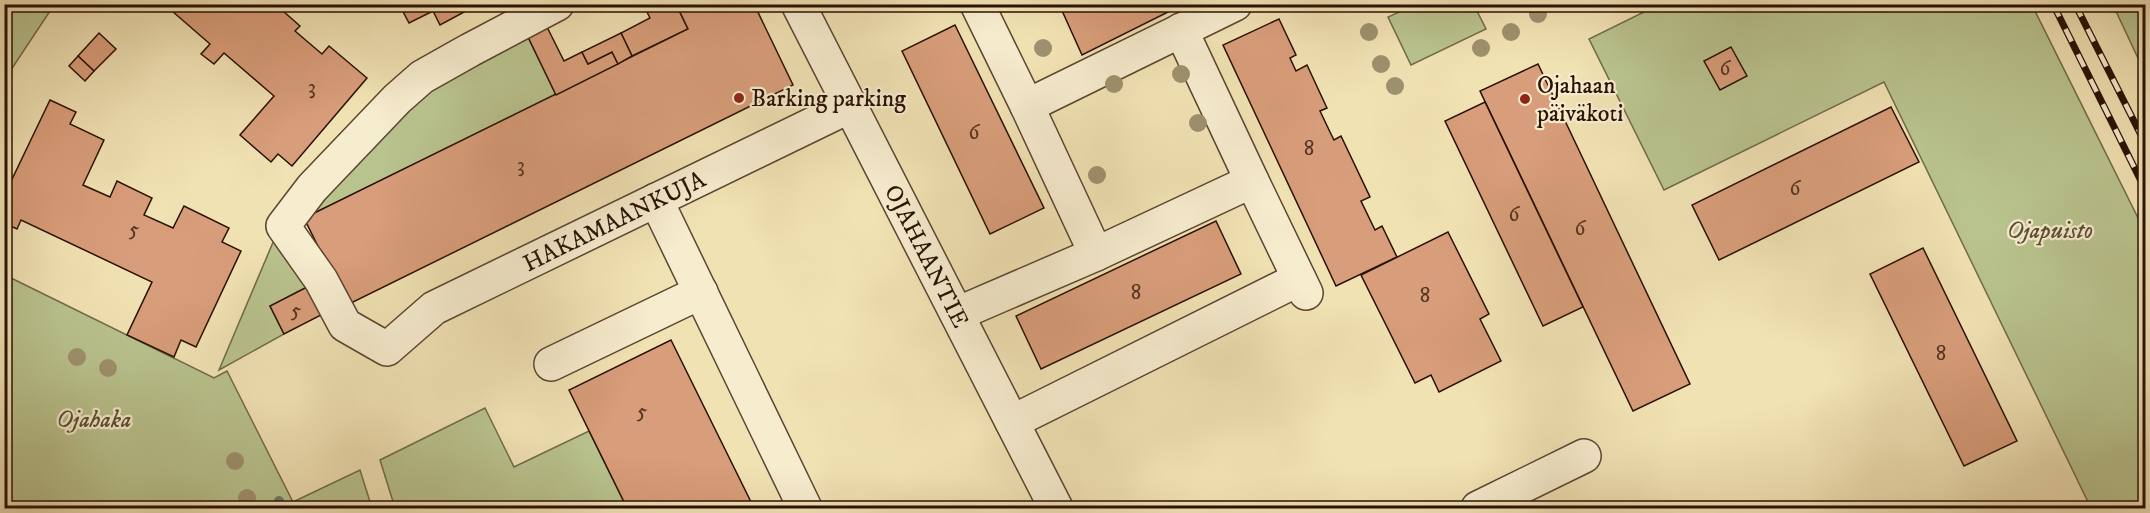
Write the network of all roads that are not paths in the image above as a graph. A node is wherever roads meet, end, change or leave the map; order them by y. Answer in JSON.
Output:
{"nodes":[{"id":1,"x":557,"y":4,"type":"edge"},
{"id":2,"x":798,"y":4,"type":"edge"},
{"id":3,"x":977,"y":4,"type":"edge"},
{"id":4,"x":1235,"y":4,"type":"edge"},
{"id":5,"x":1181,"y":30,"type":"junction"},
{"id":6,"x":850,"y":106,"type":"junction"},
{"id":7,"x":1027,"y":106,"type":"junction"},
{"id":8,"x":1252,"y":181,"type":"junction"},
{"id":9,"x":656,"y":200,"type":"junction"},
{"id":10,"x":1096,"y":254,"type":"junction"},
{"id":11,"x":701,"y":292,"type":"junction"},
{"id":12,"x":957,"y":314,"type":"junction"},
{"id":13,"x":551,"y":364,"type":"dead end"},
{"id":14,"x":1012,"y":422,"type":"junction"},
{"id":15,"x":1584,"y":456,"type":"dead end"},
{"id":16,"x":805,"y":508,"type":"edge"},
{"id":17,"x":1056,"y":508,"type":"edge"},
{"id":18,"x":1478,"y":508,"type":"edge"}],
"edges":[{"from":1,"to":9,"type":"street","name":"HAKAMAANKUJA"},
{"from":2,"to":6,"type":"street","name":"OJAHAANTIE"},
{"from":3,"to":7,"type":"street"},
{"from":4,"to":5,"type":"street"},
{"from":5,"to":7,"type":"street"},
{"from":5,"to":8,"type":"street"},
{"from":6,"to":9,"type":"street","name":"HAKAMAANKUJA"},
{"from":6,"to":12,"type":"street","name":"OJAHAANTIE"},
{"from":7,"to":10,"type":"street"},
{"from":8,"to":10,"type":"street"},
{"from":8,"to":14,"type":"street"},
{"from":9,"to":11,"type":"street"},
{"from":10,"to":12,"type":"street"},
{"from":11,"to":13,"type":"street"},
{"from":11,"to":16,"type":"street"},
{"from":12,"to":14,"type":"street","name":"OJAHAANTIE"},
{"from":14,"to":17,"type":"street","name":"OJAHAANTIE"},
{"from":15,"to":18,"type":"street"}]}
